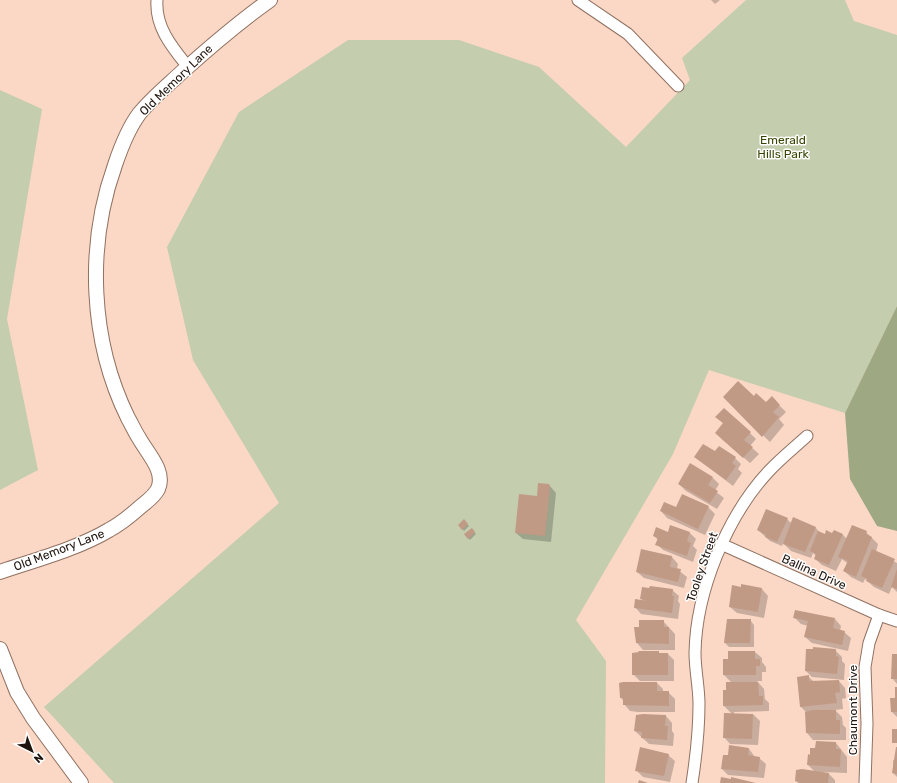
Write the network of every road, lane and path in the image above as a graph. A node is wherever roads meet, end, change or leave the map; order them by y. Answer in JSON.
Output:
{"nodes":[{"id":1,"x":157,"y":0,"type":"edge"},
{"id":2,"x":270,"y":0,"type":"edge"},
{"id":3,"x":578,"y":0,"type":"edge"},
{"id":4,"x":188,"y":67,"type":"junction"},
{"id":5,"x":678,"y":86,"type":"dead end"},
{"id":6,"x":807,"y":436,"type":"dead end"},
{"id":7,"x":721,"y":544,"type":"junction"},
{"id":8,"x":0,"y":572,"type":"edge"},
{"id":9,"x":879,"y":615,"type":"junction"},
{"id":10,"x":897,"y":621,"type":"edge"},
{"id":11,"x":0,"y":649,"type":"edge"},
{"id":12,"x":79,"y":782,"type":"edge"},
{"id":13,"x":692,"y":783,"type":"edge"},
{"id":14,"x":865,"y":783,"type":"edge"}],
"edges":[{"from":1,"to":4,"type":"street"},
{"from":2,"to":4,"type":"street","name":"Old Memory Lane"},
{"from":3,"to":5,"type":"street"},
{"from":4,"to":8,"type":"street","name":"Old Memory Lane"},
{"from":6,"to":7,"type":"street","name":"Tooley Street"},
{"from":7,"to":9,"type":"street","name":"Ballina Drive"},
{"from":7,"to":13,"type":"street","name":"Tooley Street"},
{"from":9,"to":10,"type":"street","name":"Ballina Drive"},
{"from":9,"to":14,"type":"street","name":"Chaumont Drive"},
{"from":11,"to":12,"type":"street"}]}
